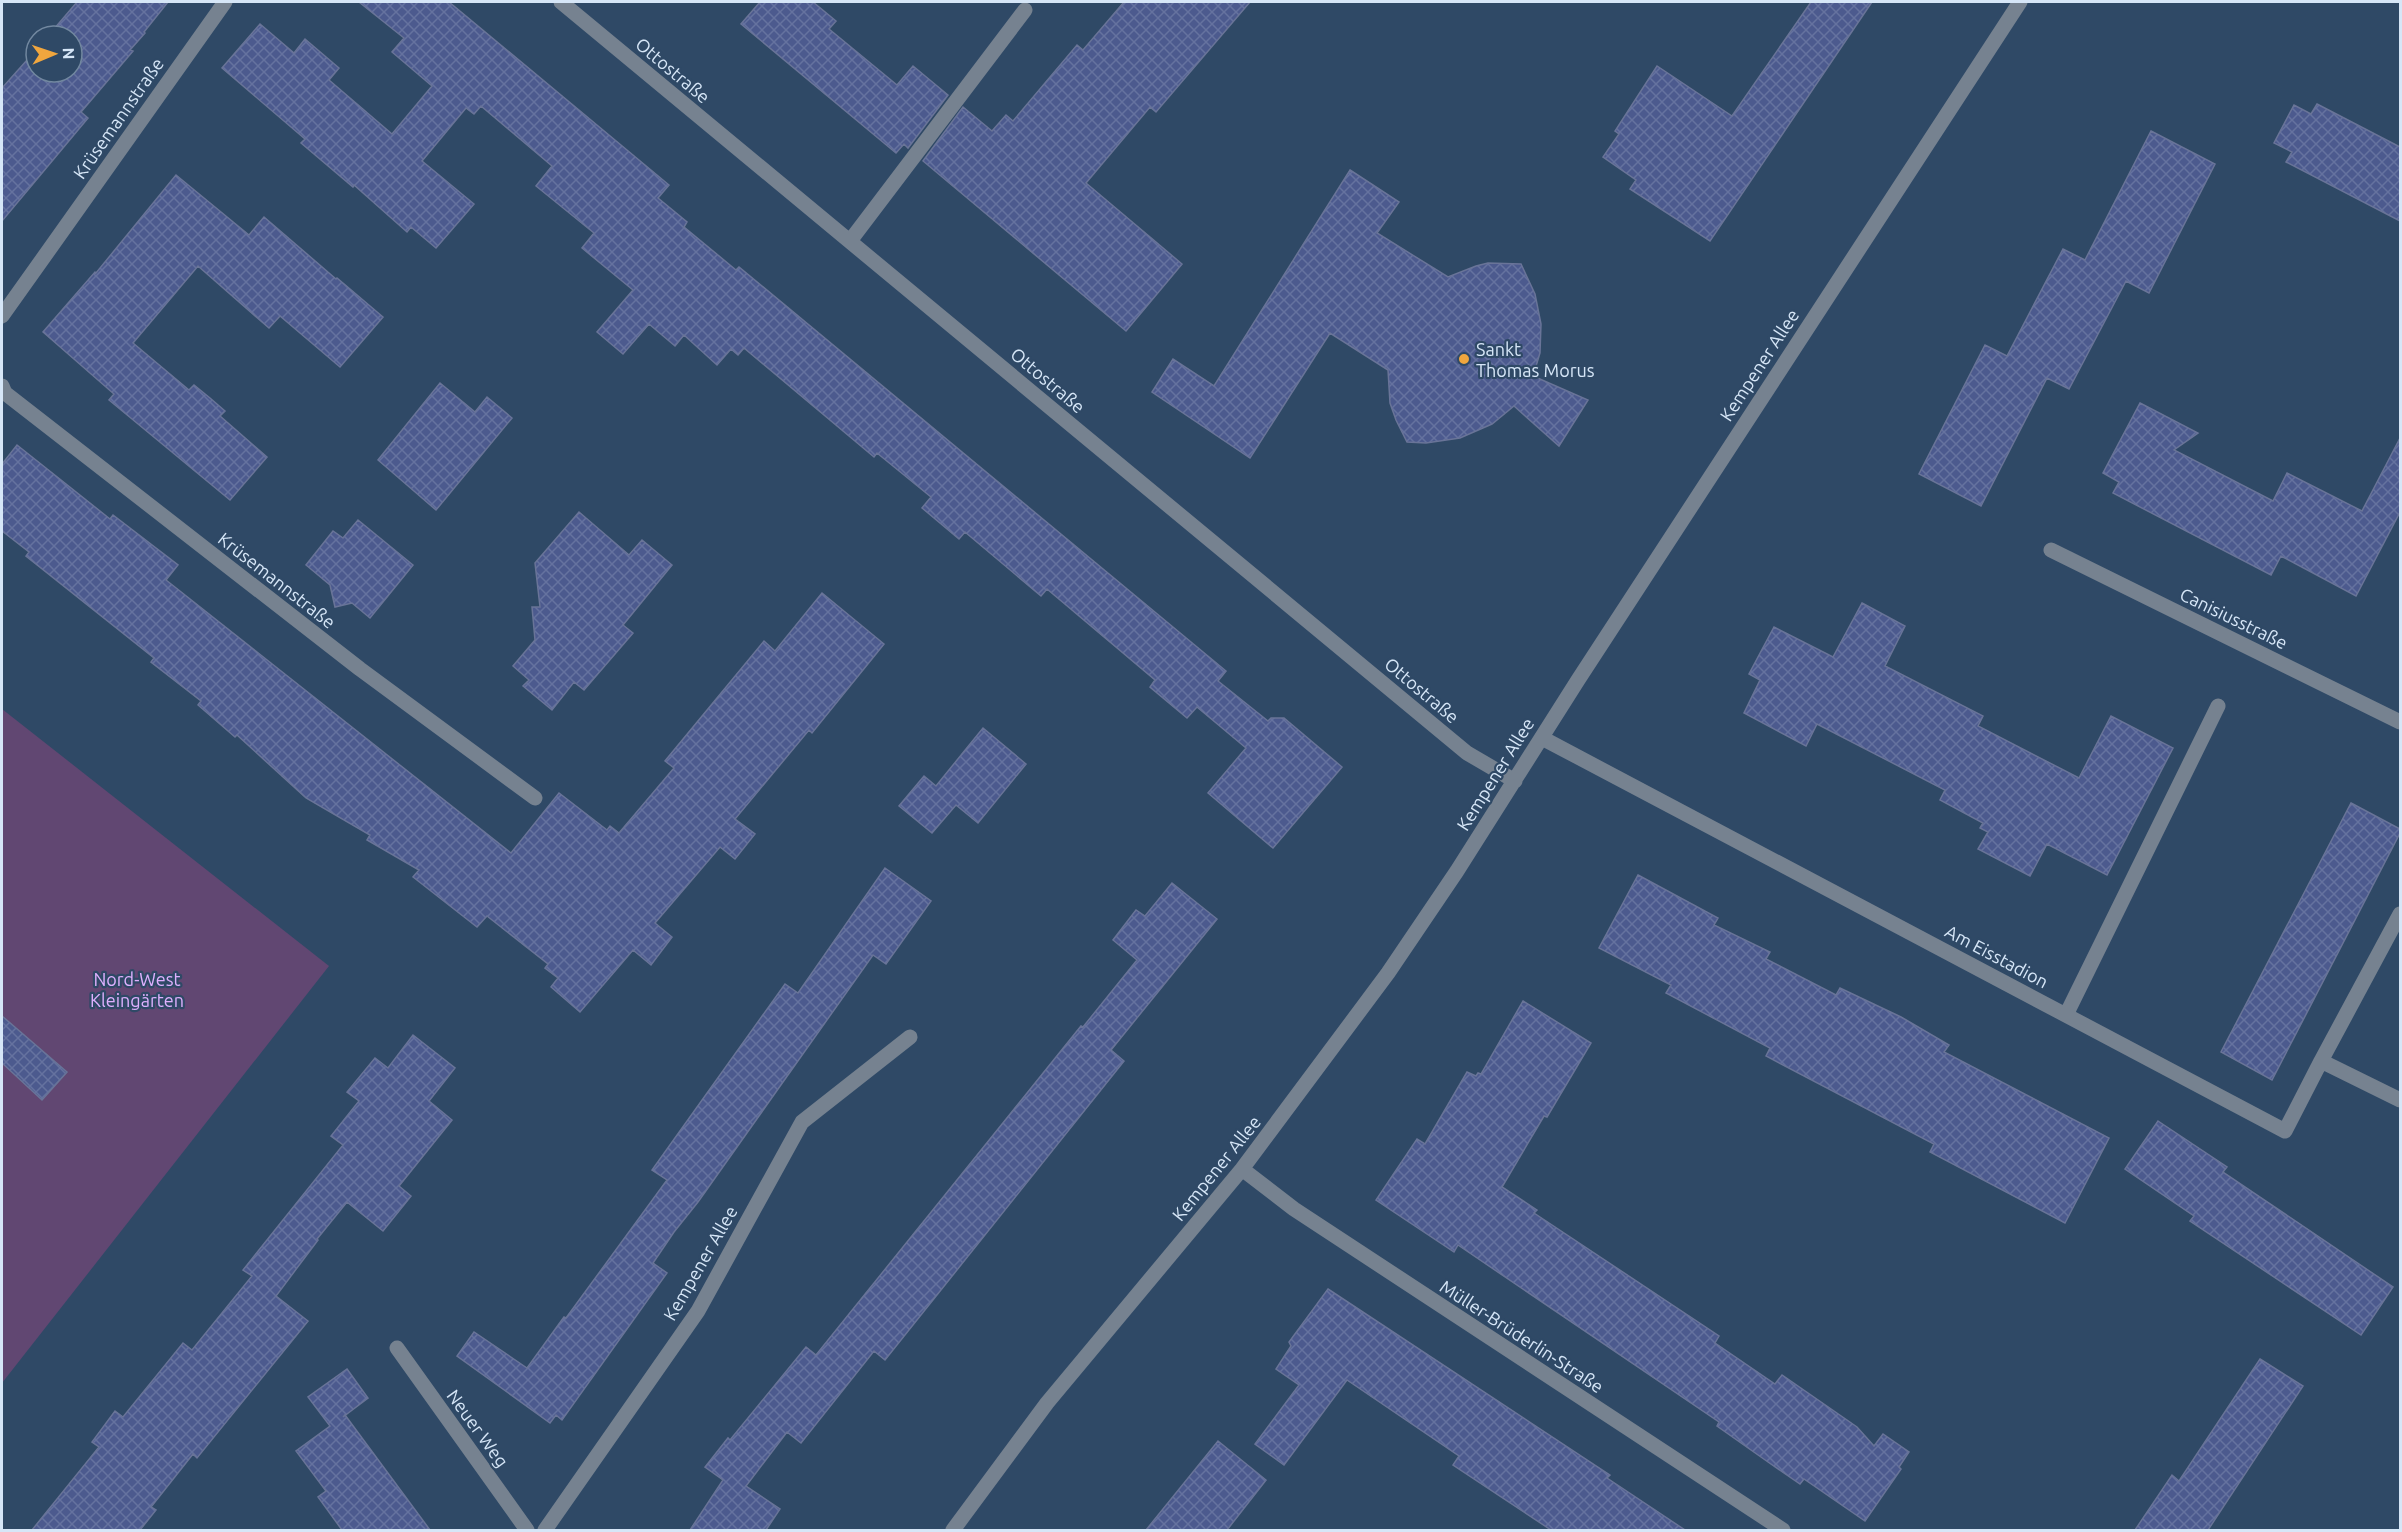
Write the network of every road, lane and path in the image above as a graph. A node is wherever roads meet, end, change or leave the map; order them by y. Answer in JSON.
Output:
{"nodes":[{"id":1,"x":225,"y":2,"type":"edge"},
{"id":2,"x":561,"y":2,"type":"edge"},
{"id":3,"x":2020,"y":2,"type":"edge"},
{"id":4,"x":1025,"y":10,"type":"dead end"},
{"id":5,"x":850,"y":242,"type":"junction"},
{"id":6,"x":2,"y":316,"type":"edge"},
{"id":7,"x":2,"y":386,"type":"edge"},
{"id":8,"x":2051,"y":550,"type":"dead end"},
{"id":9,"x":2218,"y":706,"type":"dead end"},
{"id":10,"x":2400,"y":722,"type":"edge"},
{"id":11,"x":1542,"y":738,"type":"junction"},
{"id":12,"x":1515,"y":781,"type":"junction"},
{"id":13,"x":535,"y":798,"type":"dead end"},
{"id":14,"x":2400,"y":914,"type":"edge"},
{"id":15,"x":2066,"y":1015,"type":"junction"},
{"id":16,"x":910,"y":1037,"type":"dead end"},
{"id":17,"x":2321,"y":1061,"type":"junction"},
{"id":18,"x":2400,"y":1100,"type":"edge"},
{"id":19,"x":1242,"y":1169,"type":"junction"},
{"id":20,"x":397,"y":1348,"type":"dead end"},
{"id":21,"x":527,"y":1530,"type":"edge"},
{"id":22,"x":545,"y":1530,"type":"edge"},
{"id":23,"x":953,"y":1530,"type":"edge"},
{"id":24,"x":1783,"y":1530,"type":"edge"}],
"edges":[{"from":1,"to":6,"type":"street","name":"Krüsemannstraße"},
{"from":2,"to":5,"type":"street","name":"Ottostraße"},
{"from":3,"to":11,"type":"street","name":"Kempener Allee"},
{"from":4,"to":5,"type":"street"},
{"from":5,"to":12,"type":"street","name":"Ottostraße"},
{"from":7,"to":13,"type":"street","name":"Krüsemannstraße"},
{"from":8,"to":10,"type":"street","name":"Canisiusstraße"},
{"from":9,"to":15,"type":"street"},
{"from":11,"to":12,"type":"street","name":"Kempener Allee"},
{"from":11,"to":15,"type":"street","name":"Am Eisstadion"},
{"from":12,"to":19,"type":"street","name":"Kempener Allee"},
{"from":14,"to":17,"type":"street"},
{"from":15,"to":17,"type":"street","name":"Am Eisstadion"},
{"from":16,"to":22,"type":"street","name":"Kempener Allee"},
{"from":17,"to":18,"type":"street"},
{"from":19,"to":23,"type":"street","name":"Kempener Allee"},
{"from":19,"to":24,"type":"street","name":"Müller-Brüderlin-Straße"},
{"from":20,"to":21,"type":"street","name":"Neuer Weg"}]}
